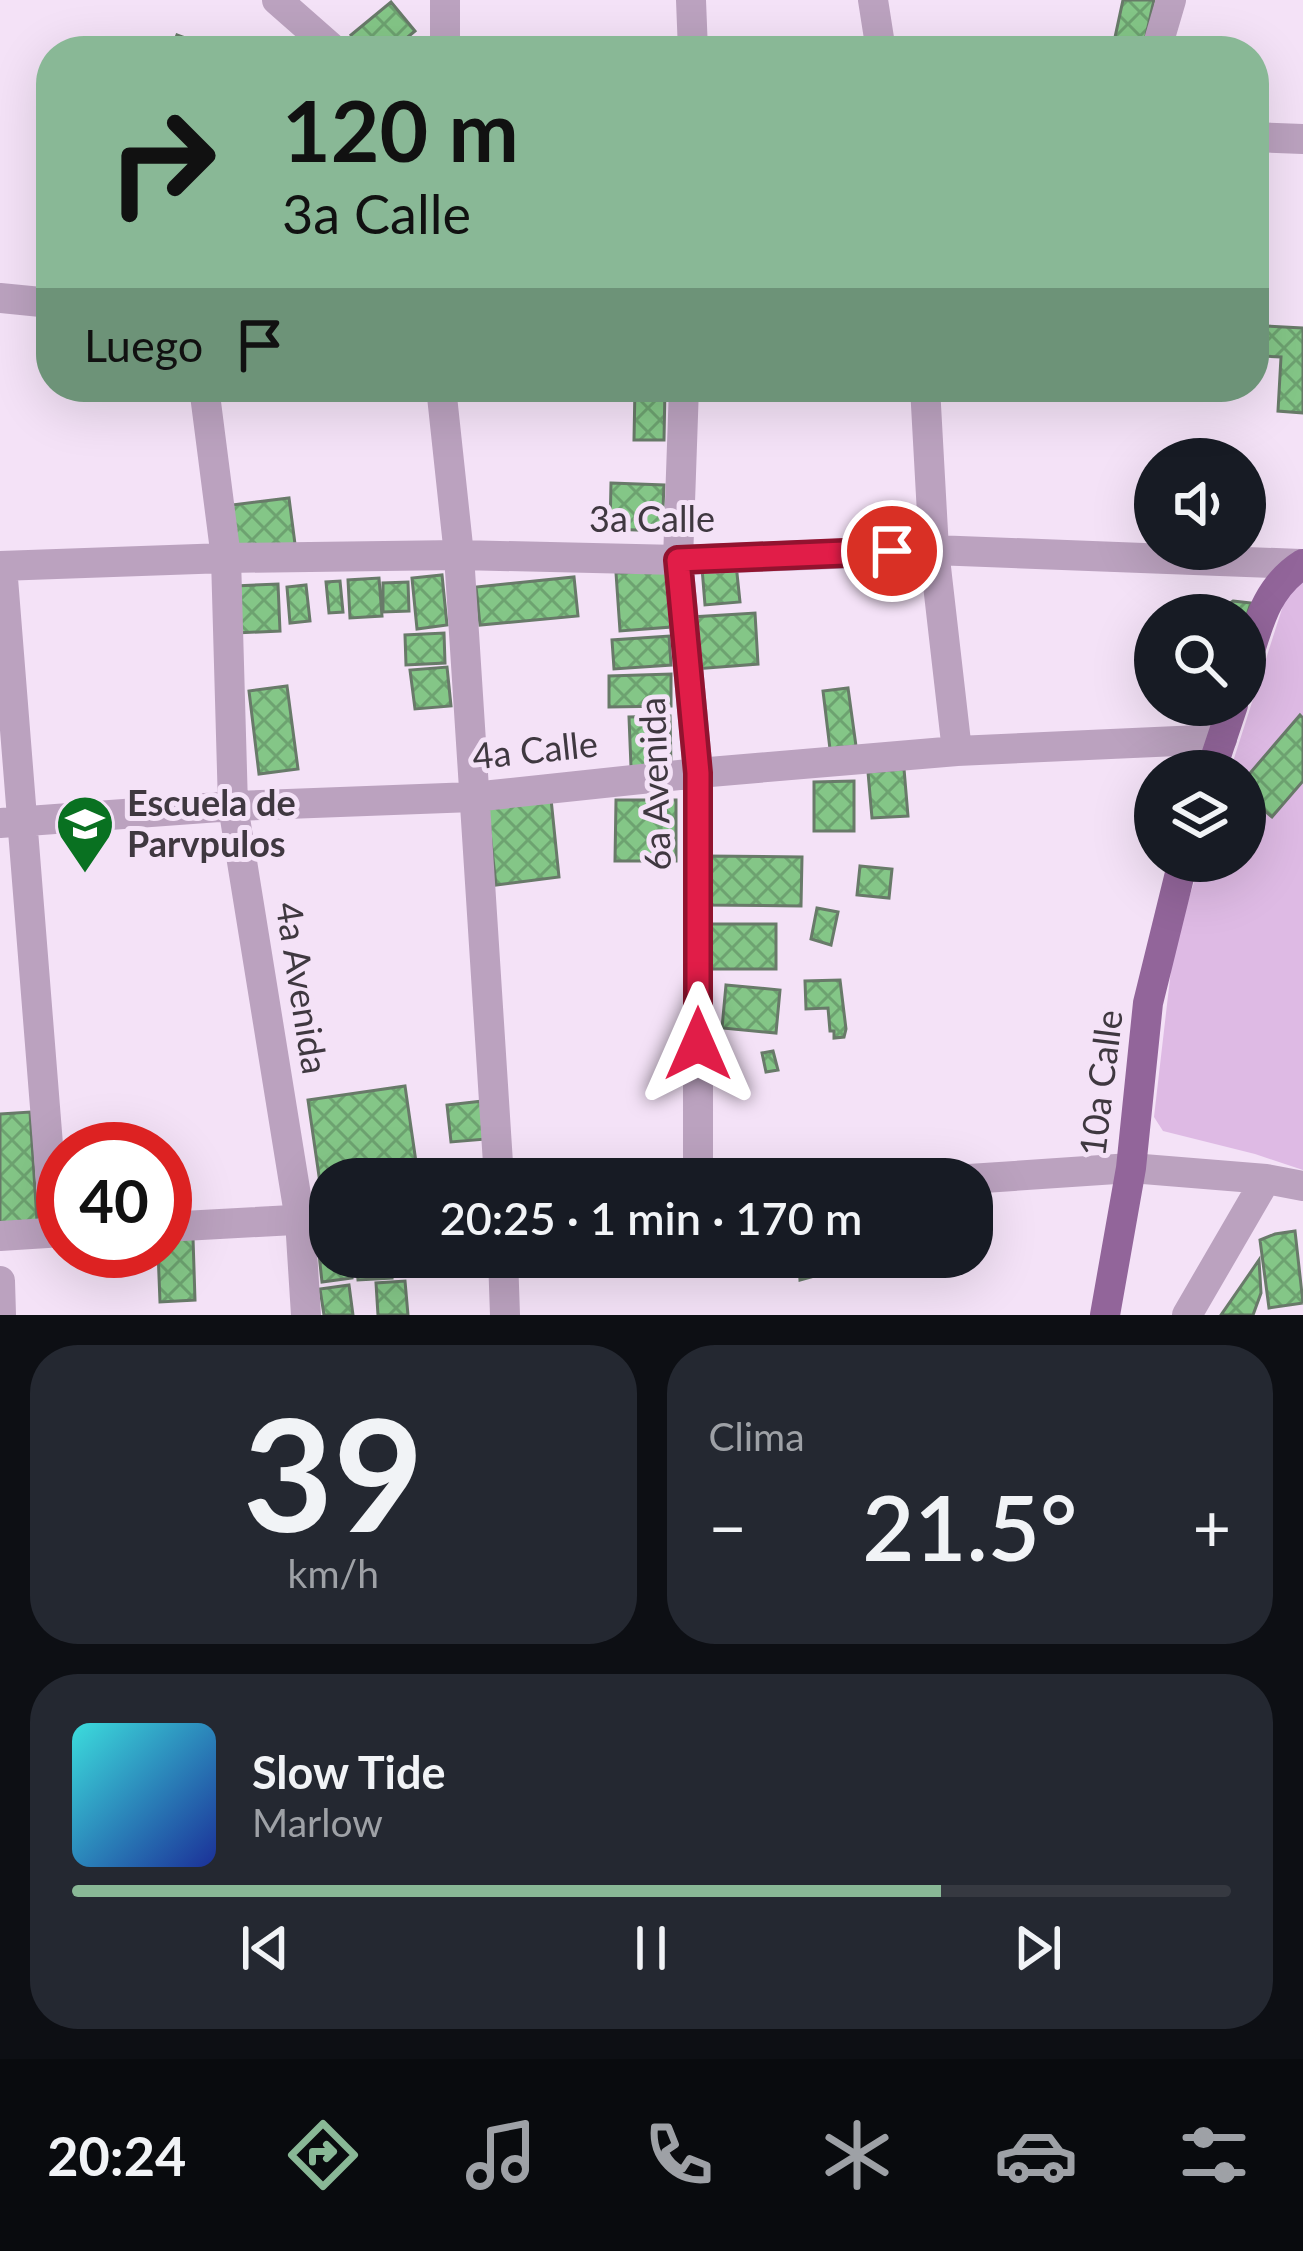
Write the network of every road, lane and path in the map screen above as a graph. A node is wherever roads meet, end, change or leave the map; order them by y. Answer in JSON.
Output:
{"nodes":[{"id":1,"x":277,"y":0,"type":"edge"},
{"id":2,"x":445,"y":0,"type":"edge"},
{"id":3,"x":691,"y":0,"type":"edge"},
{"id":4,"x":873,"y":0,"type":"edge"},
{"id":5,"x":1171,"y":0,"type":"edge"},
{"id":6,"x":317,"y":36,"type":"edge"},
{"id":7,"x":445,"y":36,"type":"edge"},
{"id":8,"x":692,"y":36,"type":"edge"},
{"id":9,"x":878,"y":36,"type":"edge"},
{"id":10,"x":1160,"y":36,"type":"edge"},
{"id":11,"x":1269,"y":138,"type":"edge"},
{"id":12,"x":1303,"y":139,"type":"edge"},
{"id":13,"x":0,"y":298,"type":"edge"},
{"id":14,"x":36,"y":302,"type":"edge"},
{"id":15,"x":206,"y":402,"type":"edge"},
{"id":16,"x":443,"y":402,"type":"edge"},
{"id":17,"x":683,"y":402,"type":"edge"},
{"id":18,"x":926,"y":402,"type":"edge"},
{"id":19,"x":934,"y":550,"type":"junction"},
{"id":20,"x":459,"y":555,"type":"junction"},
{"id":21,"x":226,"y":557,"type":"junction"},
{"id":22,"x":678,"y":560,"type":"junction"},
{"id":23,"x":1302,"y":564,"type":"edge"},
{"id":24,"x":1,"y":566,"type":"edge"},
{"id":25,"x":1266,"y":602,"type":"edge"},
{"id":26,"x":1226,"y":726,"type":"edge"},
{"id":27,"x":1222,"y":739,"type":"junction"},
{"id":28,"x":1218,"y":750,"type":"edge"},
{"id":29,"x":957,"y":751,"type":"junction"},
{"id":30,"x":698,"y":773,"type":"junction"},
{"id":31,"x":473,"y":796,"type":"junction"},
{"id":32,"x":232,"y":806,"type":"junction"},
{"id":33,"x":12,"y":822,"type":"edge"},
{"id":34,"x":1178,"y":882,"type":"edge"},
{"id":35,"x":46,"y":1122,"type":"edge"},
{"id":36,"x":499,"y":1158,"type":"edge"},
{"id":37,"x":698,"y":1158,"type":"edge"},
{"id":38,"x":1131,"y":1168,"type":"junction"},
{"id":39,"x":993,"y":1177,"type":"edge"},
{"id":40,"x":1266,"y":1179,"type":"junction"},
{"id":41,"x":1303,"y":1186,"type":"edge"},
{"id":42,"x":309,"y":1189,"type":"edge"},
{"id":43,"x":309,"y":1219,"type":"edge"},
{"id":44,"x":192,"y":1226,"type":"edge"},
{"id":45,"x":36,"y":1234,"type":"edge"},
{"id":46,"x":0,"y":1236,"type":"edge"},
{"id":47,"x":310,"y":1278,"type":"edge"},
{"id":48,"x":504,"y":1278,"type":"edge"},
{"id":49,"x":0,"y":1280,"type":"edge"},
{"id":50,"x":1,"y":1315,"type":"edge"},
{"id":51,"x":307,"y":1315,"type":"edge"},
{"id":52,"x":505,"y":1315,"type":"edge"},
{"id":53,"x":1105,"y":1315,"type":"edge"},
{"id":54,"x":1187,"y":1315,"type":"edge"}],
"edges":[{"from":1,"to":6,"type":"street"},
{"from":2,"to":7,"type":"street"},
{"from":3,"to":8,"type":"street"},
{"from":4,"to":9,"type":"street"},
{"from":5,"to":10,"type":"street"},
{"from":11,"to":12,"type":"street"},
{"from":13,"to":14,"type":"street"},
{"from":15,"to":21,"type":"street","name":"4a Avenida"},
{"from":16,"to":20,"type":"street"},
{"from":17,"to":22,"type":"street","name":"6a Avenida"},
{"from":18,"to":19,"type":"street"},
{"from":19,"to":22,"type":"street","name":"3a Calle"},
{"from":19,"to":23,"type":"street","name":"3a Calle"},
{"from":19,"to":29,"type":"street"},
{"from":20,"to":21,"type":"street","name":"3a Calle"},
{"from":20,"to":22,"type":"street","name":"3a Calle"},
{"from":20,"to":31,"type":"street"},
{"from":21,"to":24,"type":"street","name":"3a Calle"},
{"from":21,"to":32,"type":"street","name":"4a Avenida"},
{"from":22,"to":30,"type":"street","name":"6a Avenida"},
{"from":23,"to":25,"type":"main road"},
{"from":24,"to":33,"type":"street"},
{"from":26,"to":27,"type":"main road"},
{"from":27,"to":28,"type":"main road"},
{"from":27,"to":29,"type":"street","name":"4a Calle"},
{"from":29,"to":30,"type":"street","name":"4a Calle"},
{"from":30,"to":31,"type":"street","name":"4a Calle"},
{"from":30,"to":37,"type":"street","name":"6a Avenida"},
{"from":31,"to":32,"type":"street","name":"4a Calle"},
{"from":31,"to":36,"type":"street"},
{"from":32,"to":33,"type":"street","name":"4a Calle"},
{"from":32,"to":42,"type":"street","name":"4a Avenida"},
{"from":33,"to":35,"type":"street"},
{"from":34,"to":38,"type":"main road","name":"10a Calle"},
{"from":38,"to":39,"type":"street"},
{"from":38,"to":40,"type":"street"},
{"from":38,"to":53,"type":"main road","name":"10a Calle"},
{"from":40,"to":41,"type":"street"},
{"from":40,"to":54,"type":"street"},
{"from":43,"to":44,"type":"street"},
{"from":45,"to":46,"type":"street"},
{"from":47,"to":51,"type":"street","name":"4a Avenida"},
{"from":48,"to":52,"type":"street"},
{"from":49,"to":50,"type":"street"}]}
